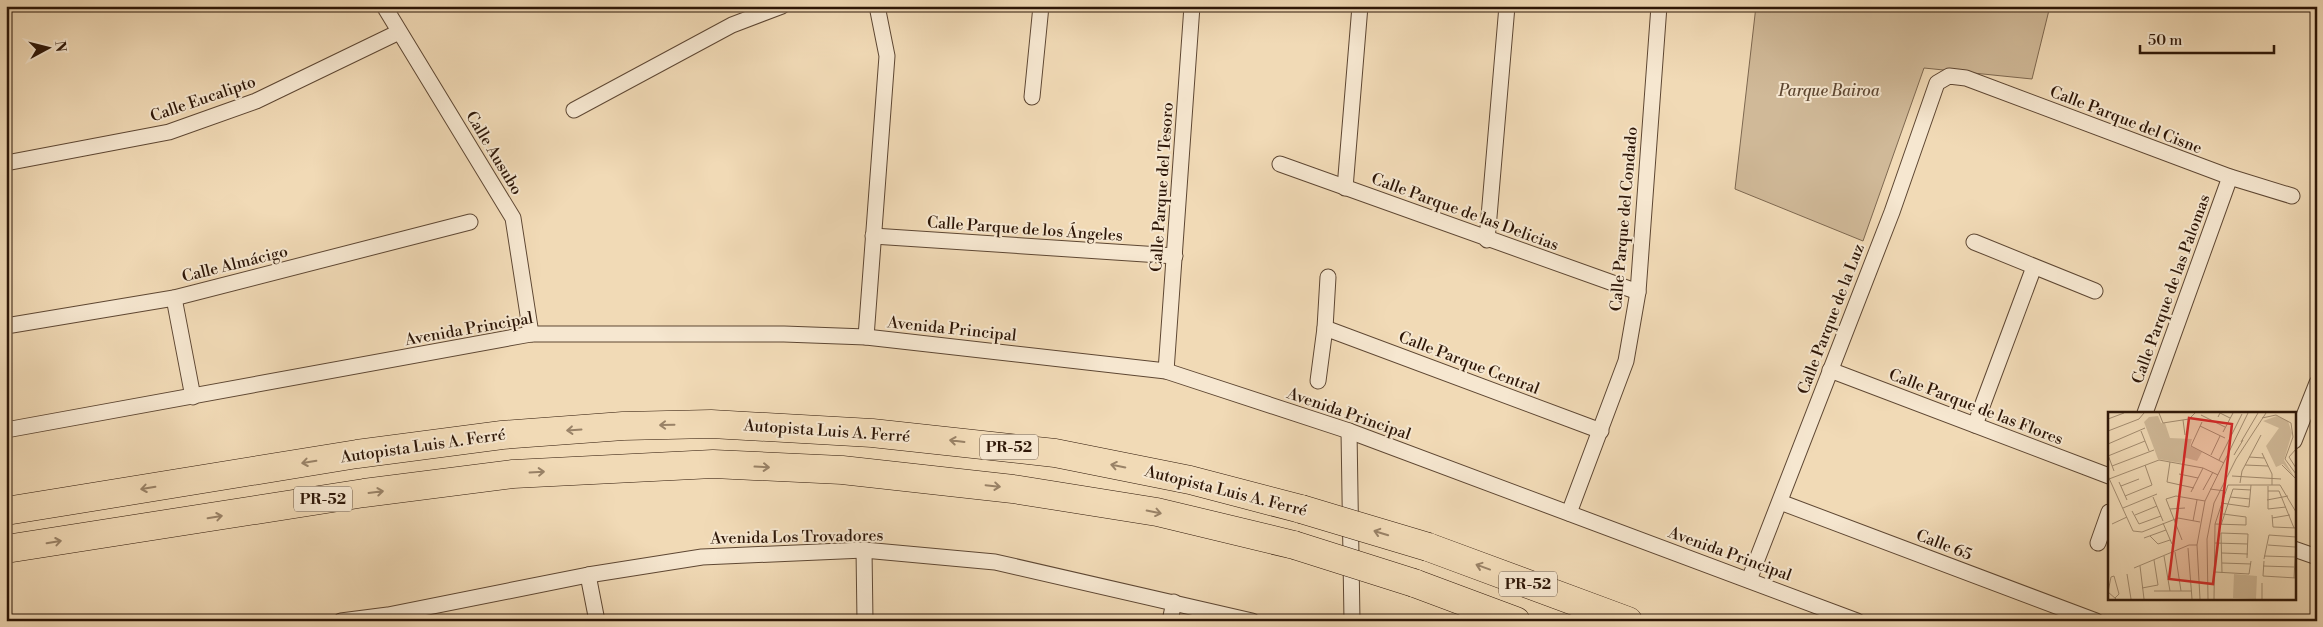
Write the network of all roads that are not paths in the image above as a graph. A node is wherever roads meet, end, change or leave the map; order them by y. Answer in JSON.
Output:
{"nodes":[{"id":1,"x":384,"y":6,"type":"edge"},
{"id":2,"x":782,"y":6,"type":"edge"},
{"id":3,"x":877,"y":6,"type":"edge"},
{"id":4,"x":1041,"y":6,"type":"edge"},
{"id":5,"x":1192,"y":6,"type":"edge"},
{"id":6,"x":1360,"y":6,"type":"edge"},
{"id":7,"x":1507,"y":6,"type":"edge"},
{"id":8,"x":1659,"y":6,"type":"edge"},
{"id":9,"x":398,"y":32,"type":"junction"},
{"id":10,"x":1949,"y":76,"type":"joint"},
{"id":11,"x":1032,"y":98,"type":"dead end"},
{"id":12,"x":574,"y":110,"type":"dead end"},
{"id":13,"x":6,"y":163,"type":"edge"},
{"id":14,"x":1280,"y":164,"type":"dead end"},
{"id":15,"x":2230,"y":178,"type":"junction"},
{"id":16,"x":1345,"y":188,"type":"junction"},
{"id":17,"x":2292,"y":196,"type":"dead end"},
{"id":18,"x":470,"y":222,"type":"dead end"},
{"id":19,"x":873,"y":236,"type":"junction"},
{"id":20,"x":1487,"y":240,"type":"junction"},
{"id":21,"x":1974,"y":242,"type":"dead end"},
{"id":22,"x":1175,"y":256,"type":"junction"},
{"id":23,"x":2034,"y":268,"type":"junction"},
{"id":24,"x":1328,"y":277,"type":"dead end"},
{"id":25,"x":2095,"y":291,"type":"dead end"},
{"id":26,"x":1638,"y":292,"type":"junction"},
{"id":27,"x":174,"y":298,"type":"junction"},
{"id":28,"x":6,"y":326,"type":"edge"},
{"id":29,"x":1325,"y":328,"type":"junction"},
{"id":30,"x":531,"y":334,"type":"junction"},
{"id":31,"x":866,"y":337,"type":"junction"},
{"id":32,"x":1830,"y":370,"type":"junction"},
{"id":33,"x":1166,"y":371,"type":"junction"},
{"id":34,"x":1318,"y":381,"type":"dead end"},
{"id":35,"x":2317,"y":383,"type":"edge"},
{"id":36,"x":193,"y":397,"type":"junction"},
{"id":37,"x":2145,"y":412,"type":"edge"},
{"id":38,"x":1975,"y":426,"type":"junction"},
{"id":39,"x":6,"y":430,"type":"edge"},
{"id":40,"x":1349,"y":430,"type":"junction"},
{"id":41,"x":1601,"y":431,"type":"junction"},
{"id":42,"x":2296,"y":437,"type":"edge"},
{"id":43,"x":2108,"y":476,"type":"edge"},
{"id":44,"x":1780,"y":502,"type":"junction"},
{"id":45,"x":6,"y":512,"type":"edge"},
{"id":46,"x":1569,"y":513,"type":"junction"},
{"id":47,"x":2108,"y":515,"type":"edge"},
{"id":48,"x":2098,"y":544,"type":"dead end"},
{"id":49,"x":6,"y":549,"type":"edge"},
{"id":50,"x":864,"y":550,"type":"junction"},
{"id":51,"x":2296,"y":550,"type":"edge"},
{"id":52,"x":2317,"y":557,"type":"edge"},
{"id":53,"x":588,"y":575,"type":"junction"},
{"id":54,"x":1749,"y":580,"type":"junction"},
{"id":55,"x":1174,"y":602,"type":"junction"},
{"id":56,"x":341,"y":621,"type":"edge"},
{"id":57,"x":597,"y":621,"type":"edge"},
{"id":58,"x":866,"y":621,"type":"edge"},
{"id":59,"x":1170,"y":621,"type":"edge"},
{"id":60,"x":1252,"y":621,"type":"edge"},
{"id":61,"x":1352,"y":621,"type":"edge"},
{"id":62,"x":1516,"y":621,"type":"edge"},
{"id":63,"x":1628,"y":621,"type":"edge"},
{"id":64,"x":1857,"y":621,"type":"edge"},
{"id":65,"x":2096,"y":621,"type":"edge"}],
"edges":[{"from":1,"to":9,"type":"street","name":"Calle Ausubo"},
{"from":2,"to":12,"type":"street"},
{"from":3,"to":19,"type":"street"},
{"from":4,"to":11,"type":"street"},
{"from":5,"to":22,"type":"street","name":"Calle Parque del Tesoro"},
{"from":6,"to":16,"type":"street"},
{"from":7,"to":20,"type":"street"},
{"from":8,"to":26,"type":"street","name":"Calle Parque del Condado"},
{"from":9,"to":13,"type":"street","name":"Calle Eucalipto"},
{"from":9,"to":30,"type":"street","name":"Calle Ausubo"},
{"from":10,"to":15,"type":"street","name":"Calle Parque del Cisne"},
{"from":10,"to":32,"type":"street","name":"Calle Parque de la Luz"},
{"from":14,"to":16,"type":"street","name":"Calle Parque de las Delicias"},
{"from":15,"to":17,"type":"street","name":"Calle Parque del Cisne"},
{"from":15,"to":37,"type":"street","name":"Calle Parque de las Palomas"},
{"from":16,"to":20,"type":"street","name":"Calle Parque de las Delicias"},
{"from":18,"to":27,"type":"street","name":"Calle Almácigo"},
{"from":19,"to":22,"type":"street","name":"Calle Parque de los Ángeles"},
{"from":19,"to":31,"type":"street"},
{"from":20,"to":26,"type":"street","name":"Calle Parque de las Delicias"},
{"from":21,"to":23,"type":"street"},
{"from":22,"to":33,"type":"street","name":"Calle Parque del Tesoro"},
{"from":23,"to":25,"type":"street"},
{"from":23,"to":38,"type":"street"},
{"from":24,"to":29,"type":"street"},
{"from":26,"to":41,"type":"street","name":"Calle Parque del Condado"},
{"from":27,"to":28,"type":"street","name":"Calle Almácigo"},
{"from":27,"to":36,"type":"street"},
{"from":29,"to":34,"type":"street"},
{"from":29,"to":41,"type":"street","name":"Calle Parque Central"},
{"from":30,"to":31,"type":"street","name":"Avenida Principal"},
{"from":30,"to":36,"type":"street","name":"Avenida Principal"},
{"from":31,"to":33,"type":"street","name":"Avenida Principal"},
{"from":32,"to":38,"type":"street","name":"Calle Parque de las Flores"},
{"from":32,"to":44,"type":"street","name":"Calle Parque de la Luz"},
{"from":33,"to":40,"type":"street","name":"Avenida Principal"},
{"from":35,"to":42,"type":"street"},
{"from":36,"to":39,"type":"street","name":"Avenida Principal"},
{"from":38,"to":43,"type":"street","name":"Calle Parque de las Flores"},
{"from":40,"to":46,"type":"street","name":"Avenida Principal"},
{"from":40,"to":61,"type":"street"},
{"from":41,"to":46,"type":"street","name":"Calle Parque del Condado"},
{"from":44,"to":54,"type":"street","name":"Calle Parque de la Luz"},
{"from":44,"to":65,"type":"street","name":"Calle 65"},
{"from":63,"to":45,"type":"highway","name":"Autopista Luis A. Ferré","number":"PR-52","one_way":true,"bridge":true},
{"from":46,"to":54,"type":"street","name":"Avenida Principal"},
{"from":47,"to":48,"type":"street"},
{"from":49,"to":62,"type":"highway","number":"PR-52","one_way":true,"bridge":true},
{"from":50,"to":53,"type":"street","name":"Avenida Los Trovadores"},
{"from":50,"to":55,"type":"street","name":"Avenida Los Trovadores"},
{"from":50,"to":58,"type":"street"},
{"from":51,"to":52,"type":"street"},
{"from":53,"to":56,"type":"street","name":"Avenida Los Trovadores"},
{"from":53,"to":57,"type":"street"},
{"from":54,"to":64,"type":"street","name":"Avenida Principal"},
{"from":55,"to":59,"type":"street"},
{"from":55,"to":60,"type":"street","name":"Avenida Los Trovadores"}]}
